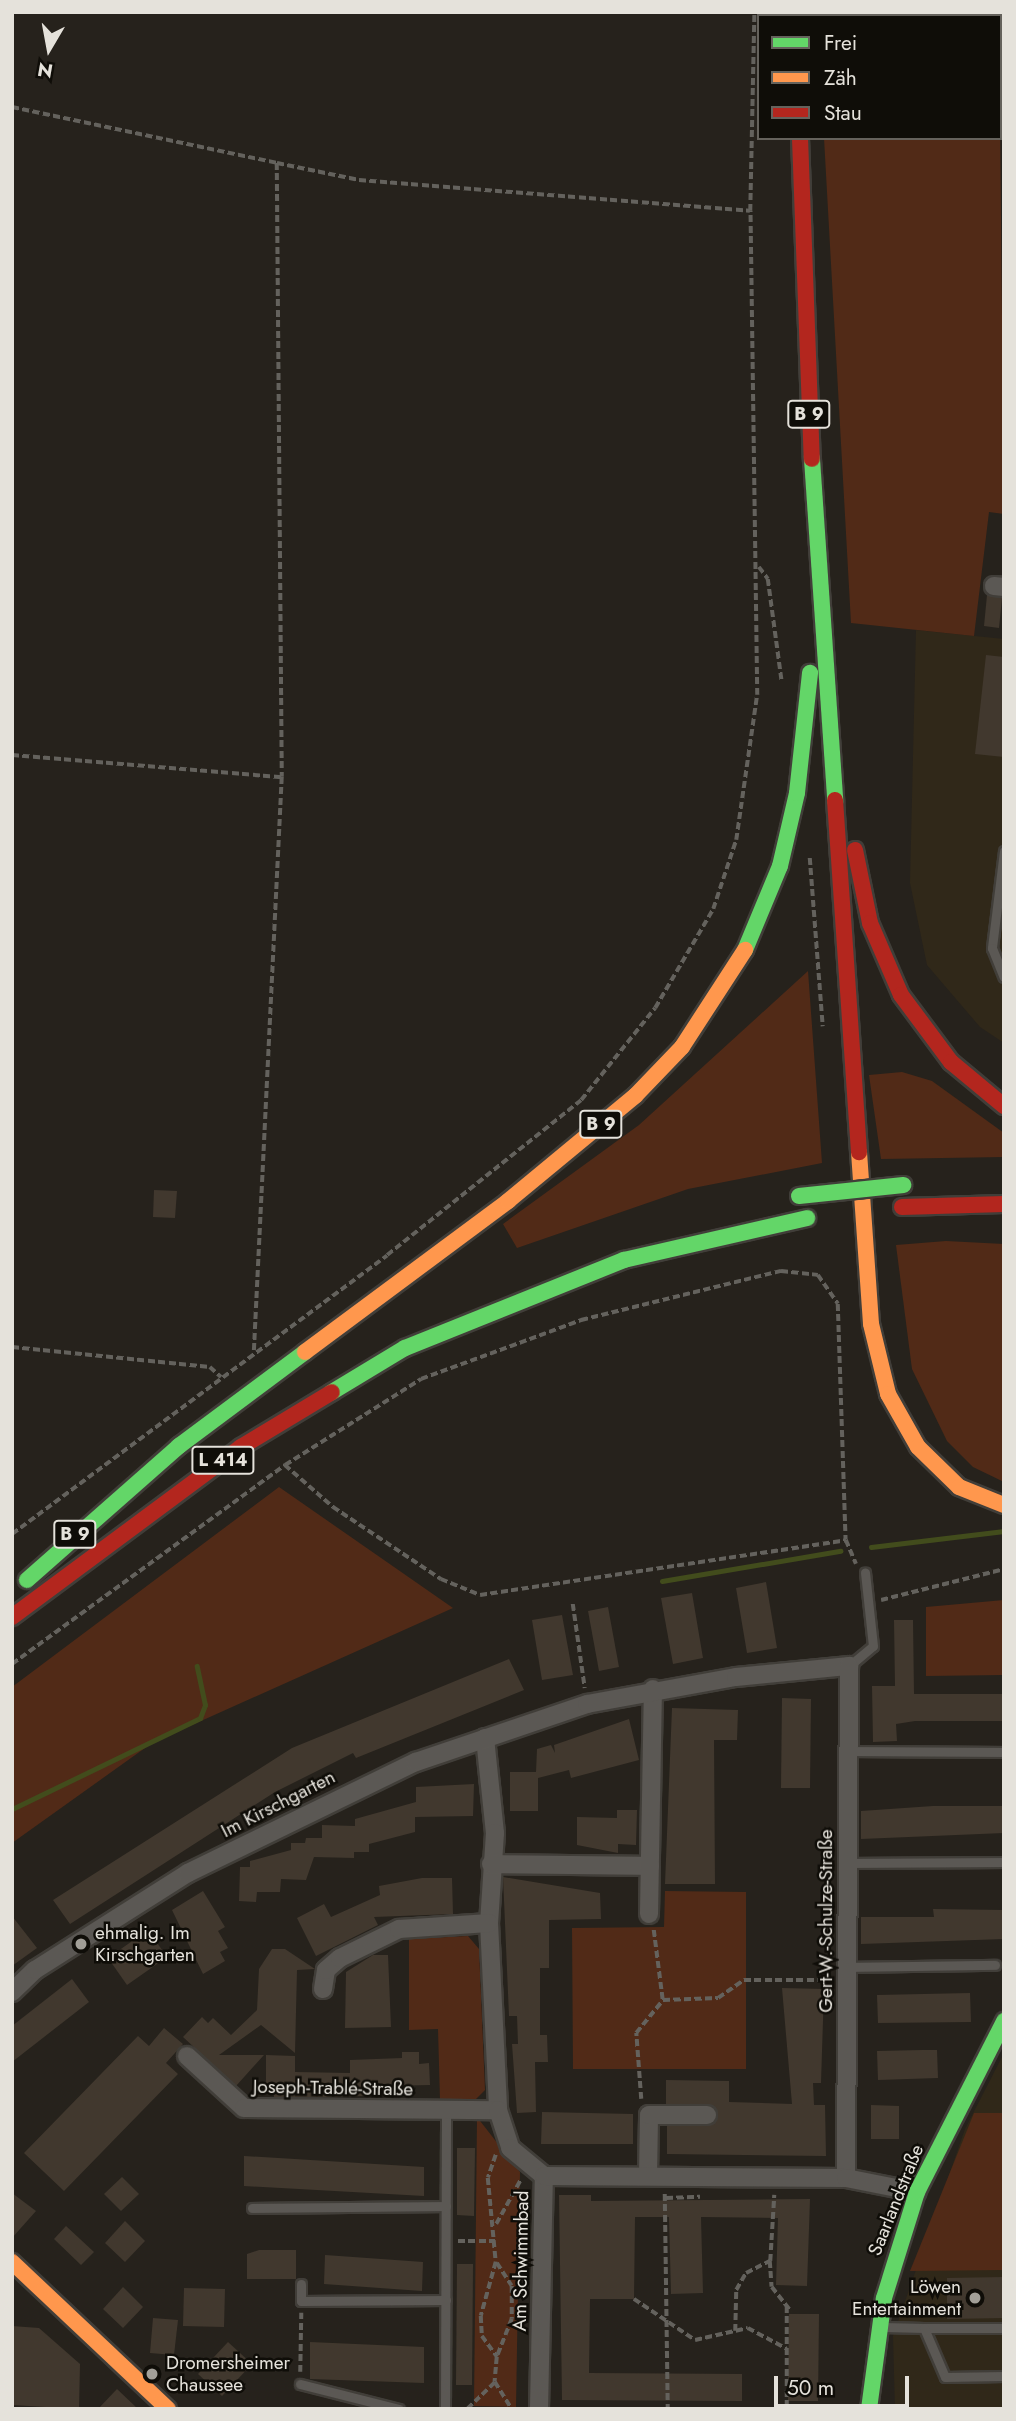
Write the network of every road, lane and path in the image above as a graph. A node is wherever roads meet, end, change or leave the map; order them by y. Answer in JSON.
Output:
{"nodes":[{"id":1,"x":754,"y":12,"type":"edge"},
{"id":2,"x":12,"y":107,"type":"edge"},
{"id":3,"x":800,"y":140,"type":"edge"},
{"id":4,"x":277,"y":163,"type":"junction"},
{"id":5,"x":750,"y":211,"type":"junction"},
{"id":6,"x":757,"y":562,"type":"junction"},
{"id":7,"x":820,"y":587,"type":"junction"},
{"id":8,"x":826,"y":682,"type":"junction"},
{"id":9,"x":782,"y":691,"type":"dead end"},
{"id":10,"x":12,"y":755,"type":"edge"},
{"id":11,"x":282,"y":777,"type":"junction"},
{"id":12,"x":1004,"y":851,"type":"edge"},
{"id":13,"x":1004,"y":976,"type":"edge"},
{"id":14,"x":1004,"y":1107,"type":"edge"},
{"id":15,"x":922,"y":1184,"type":"dead end"},
{"id":16,"x":793,"y":1197,"type":"dead end"},
{"id":17,"x":1004,"y":1204,"type":"edge"},
{"id":18,"x":923,"y":1206,"type":"junction"},
{"id":19,"x":848,"y":1213,"type":"dead end"},
{"id":20,"x":814,"y":1217,"type":"dead end"},
{"id":21,"x":1004,"y":1220,"type":"edge"},
{"id":22,"x":12,"y":1347,"type":"edge"},
{"id":23,"x":254,"y":1353,"type":"junction"},
{"id":24,"x":221,"y":1377,"type":"junction"},
{"id":25,"x":264,"y":1410,"type":"dead end"},
{"id":26,"x":285,"y":1465,"type":"junction"},
{"id":27,"x":1004,"y":1505,"type":"edge"},
{"id":28,"x":12,"y":1534,"type":"edge"},
{"id":29,"x":846,"y":1540,"type":"junction"},
{"id":30,"x":1004,"y":1569,"type":"edge"},
{"id":31,"x":865,"y":1572,"type":"joint"},
{"id":32,"x":27,"y":1580,"type":"junction"},
{"id":33,"x":12,"y":1591,"type":"edge"},
{"id":34,"x":868,"y":1602,"type":"junction"},
{"id":35,"x":573,"y":1604,"type":"dead end"},
{"id":36,"x":12,"y":1617,"type":"edge"},
{"id":37,"x":12,"y":1664,"type":"edge"},
{"id":38,"x":849,"y":1665,"type":"junction"},
{"id":39,"x":653,"y":1689,"type":"junction"},
{"id":40,"x":587,"y":1704,"type":"junction"},
{"id":41,"x":485,"y":1738,"type":"junction"},
{"id":42,"x":848,"y":1751,"type":"junction"},
{"id":43,"x":1004,"y":1752,"type":"edge"},
{"id":44,"x":1004,"y":1862,"type":"edge"},
{"id":45,"x":848,"y":1863,"type":"junction"},
{"id":46,"x":491,"y":1864,"type":"junction"},
{"id":47,"x":650,"y":1866,"type":"junction"},
{"id":48,"x":649,"y":1914,"type":"joint"},
{"id":49,"x":489,"y":1923,"type":"junction"},
{"id":50,"x":995,"y":1965,"type":"dead end"},
{"id":51,"x":847,"y":1973,"type":"junction"},
{"id":52,"x":323,"y":1989,"type":"dead end"},
{"id":53,"x":12,"y":1992,"type":"edge"},
{"id":54,"x":663,"y":2000,"type":"junction"},
{"id":55,"x":1004,"y":2021,"type":"edge"},
{"id":56,"x":187,"y":2056,"type":"dead end"},
{"id":57,"x":498,"y":2110,"type":"junction"},
{"id":58,"x":446,"y":2111,"type":"junction"},
{"id":59,"x":649,"y":2115,"type":"junction"},
{"id":60,"x":707,"y":2115,"type":"dead end"},
{"id":61,"x":507,"y":2143,"type":"junction"},
{"id":62,"x":537,"y":2172,"type":"junction"},
{"id":63,"x":657,"y":2175,"type":"junction"},
{"id":64,"x":846,"y":2178,"type":"junction"},
{"id":65,"x":917,"y":2192,"type":"junction"},
{"id":66,"x":700,"y":2197,"type":"dead end"},
{"id":67,"x":666,"y":2198,"type":"junction"},
{"id":68,"x":446,"y":2206,"type":"junction"},
{"id":69,"x":252,"y":2208,"type":"dead end"},
{"id":70,"x":773,"y":2209,"type":"dead end"},
{"id":71,"x":495,"y":2225,"type":"junction"},
{"id":72,"x":447,"y":2241,"type":"junction"},
{"id":73,"x":495,"y":2241,"type":"junction"},
{"id":74,"x":770,"y":2260,"type":"junction"},
{"id":75,"x":12,"y":2262,"type":"edge"},
{"id":76,"x":496,"y":2262,"type":"junction"},
{"id":77,"x":301,"y":2284,"type":"dead end"},
{"id":78,"x":634,"y":2299,"type":"dead end"},
{"id":79,"x":301,"y":2301,"type":"junction"},
{"id":80,"x":446,"y":2301,"type":"junction"},
{"id":81,"x":787,"y":2306,"type":"junction"},
{"id":82,"x":790,"y":2311,"type":"dead end"},
{"id":83,"x":668,"y":2323,"type":"junction"},
{"id":84,"x":879,"y":2327,"type":"junction"},
{"id":85,"x":924,"y":2328,"type":"junction"},
{"id":86,"x":1004,"y":2328,"type":"edge"},
{"id":87,"x":735,"y":2332,"type":"junction"},
{"id":88,"x":787,"y":2349,"type":"junction"},
{"id":89,"x":497,"y":2357,"type":"junction"},
{"id":90,"x":1004,"y":2376,"type":"edge"},
{"id":91,"x":495,"y":2382,"type":"junction"},
{"id":92,"x":300,"y":2384,"type":"joint"},
{"id":93,"x":167,"y":2409,"type":"edge"},
{"id":94,"x":399,"y":2409,"type":"edge"},
{"id":95,"x":445,"y":2409,"type":"edge"},
{"id":96,"x":467,"y":2409,"type":"edge"},
{"id":97,"x":512,"y":2409,"type":"edge"},
{"id":98,"x":539,"y":2409,"type":"edge"},
{"id":99,"x":668,"y":2409,"type":"edge"},
{"id":100,"x":788,"y":2409,"type":"edge"},
{"id":101,"x":869,"y":2409,"type":"edge"}],
"edges":[{"from":1,"to":5,"type":"path"},
{"from":2,"to":4,"type":"path"},
{"from":3,"to":7,"type":"main road","number":"B 9"},
{"from":4,"to":5,"type":"path"},
{"from":4,"to":11,"type":"path"},
{"from":5,"to":6,"type":"path"},
{"from":6,"to":9,"type":"path"},
{"from":6,"to":23,"type":"path"},
{"from":7,"to":8,"type":"main road","number":"B 9"},
{"from":7,"to":32,"type":"main road","number":"B 9"},
{"from":8,"to":14,"type":"main road","number":"B 9"},
{"from":8,"to":27,"type":"main road","number":"B 9"},
{"from":10,"to":11,"type":"path"},
{"from":11,"to":23,"type":"path"},
{"from":12,"to":13,"type":"lane"},
{"from":15,"to":16,"type":"main road","bridge":true},
{"from":17,"to":18,"type":"main road"},
{"from":18,"to":19,"type":"main road"},
{"from":18,"to":21,"type":"main road"},
{"from":20,"to":36,"type":"main road","number":"L 414"},
{"from":22,"to":24,"type":"path"},
{"from":23,"to":24,"type":"path"},
{"from":24,"to":28,"type":"path"},
{"from":25,"to":32,"type":"main road","number":"L 414"},
{"from":26,"to":29,"type":"path"},
{"from":26,"to":29,"type":"path"},
{"from":26,"to":37,"type":"path"},
{"from":29,"to":31,"type":"path"},
{"from":30,"to":34,"type":"path"},
{"from":31,"to":34,"type":"lane"},
{"from":32,"to":33,"type":"main road","number":"L 414"},
{"from":34,"to":38,"type":"lane"},
{"from":35,"to":40,"type":"path"},
{"from":38,"to":39,"type":"street","name":"Im Kirschgarten"},
{"from":38,"to":42,"type":"street","name":"Gert-W.-Schulze-Straße"},
{"from":39,"to":40,"type":"street","name":"Im Kirschgarten"},
{"from":39,"to":47,"type":"street"},
{"from":40,"to":41,"type":"street","name":"Im Kirschgarten"},
{"from":41,"to":46,"type":"street"},
{"from":41,"to":53,"type":"street","name":"Im Kirschgarten"},
{"from":42,"to":43,"type":"lane"},
{"from":42,"to":45,"type":"street","name":"Gert-W.-Schulze-Straße"},
{"from":44,"to":45,"type":"lane"},
{"from":45,"to":51,"type":"street","name":"Gert-W.-Schulze-Straße"},
{"from":46,"to":47,"type":"street"},
{"from":46,"to":49,"type":"street"},
{"from":47,"to":48,"type":"street"},
{"from":48,"to":54,"type":"path"},
{"from":49,"to":52,"type":"street"},
{"from":49,"to":57,"type":"street"},
{"from":50,"to":51,"type":"lane"},
{"from":51,"to":54,"type":"path"},
{"from":51,"to":64,"type":"street","name":"Gert-W.-Schulze-Straße"},
{"from":54,"to":59,"type":"path"},
{"from":55,"to":65,"type":"main road","name":"Saarlandstraße"},
{"from":56,"to":58,"type":"street","name":"Joseph-Trablé-Straße"},
{"from":57,"to":58,"type":"street","name":"Joseph-Trablé-Straße"},
{"from":57,"to":61,"type":"street"},
{"from":58,"to":68,"type":"lane"},
{"from":59,"to":60,"type":"street"},
{"from":59,"to":63,"type":"street"},
{"from":61,"to":62,"type":"street"},
{"from":61,"to":71,"type":"path"},
{"from":62,"to":63,"type":"street","name":"Am Schwimmbad"},
{"from":62,"to":71,"type":"path"},
{"from":62,"to":98,"type":"street","name":"Am Schwimmbad"},
{"from":63,"to":64,"type":"street","name":"Am Schwimmbad"},
{"from":63,"to":67,"type":"path"},
{"from":64,"to":65,"type":"street","name":"Am Schwimmbad"},
{"from":65,"to":84,"type":"main road","name":"Saarlandstraße"},
{"from":66,"to":67,"type":"path"},
{"from":67,"to":83,"type":"path"},
{"from":68,"to":69,"type":"lane"},
{"from":68,"to":72,"type":"lane"},
{"from":70,"to":74,"type":"path"},
{"from":71,"to":73,"type":"path"},
{"from":72,"to":73,"type":"path"},
{"from":72,"to":80,"type":"lane"},
{"from":73,"to":76,"type":"path"},
{"from":74,"to":81,"type":"path"},
{"from":74,"to":87,"type":"path"},
{"from":75,"to":93,"type":"main road"},
{"from":76,"to":89,"type":"path"},
{"from":76,"to":89,"type":"path"},
{"from":77,"to":79,"type":"lane"},
{"from":78,"to":83,"type":"path"},
{"from":79,"to":80,"type":"lane"},
{"from":79,"to":92,"type":"path"},
{"from":80,"to":95,"type":"lane"},
{"from":81,"to":82,"type":"path"},
{"from":81,"to":88,"type":"path"},
{"from":83,"to":87,"type":"path"},
{"from":83,"to":99,"type":"path"},
{"from":84,"to":85,"type":"lane"},
{"from":84,"to":101,"type":"main road","name":"Saarlandstraße"},
{"from":85,"to":86,"type":"lane"},
{"from":85,"to":90,"type":"lane"},
{"from":87,"to":88,"type":"path"},
{"from":88,"to":100,"type":"path"},
{"from":89,"to":91,"type":"path"},
{"from":91,"to":96,"type":"path"},
{"from":91,"to":97,"type":"path"},
{"from":92,"to":94,"type":"lane"}]}
